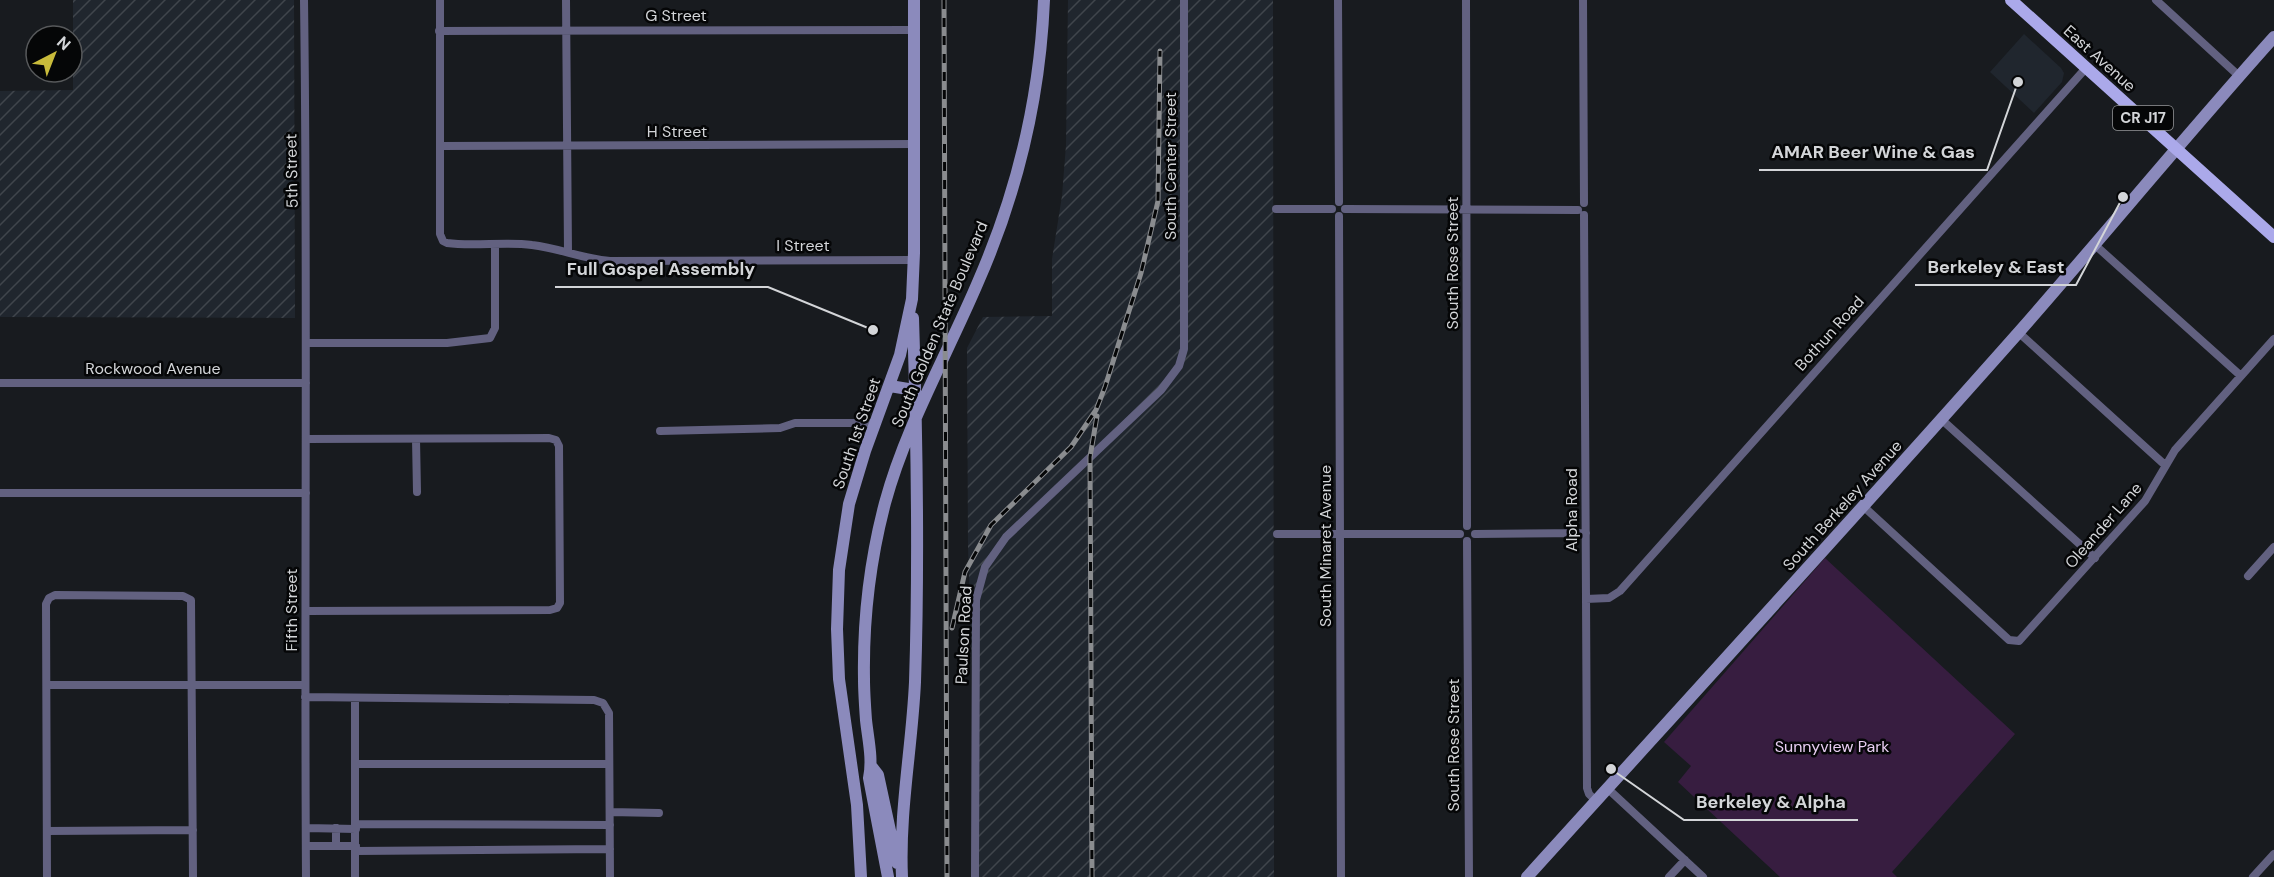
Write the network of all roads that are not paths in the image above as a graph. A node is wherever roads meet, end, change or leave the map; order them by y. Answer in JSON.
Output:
{"nodes":[{"id":1,"x":304,"y":0,"type":"edge"},
{"id":2,"x":440,"y":0,"type":"edge"},
{"id":3,"x":566,"y":0,"type":"edge"},
{"id":4,"x":914,"y":0,"type":"edge"},
{"id":5,"x":1044,"y":0,"type":"edge"},
{"id":6,"x":1184,"y":0,"type":"edge"},
{"id":7,"x":1338,"y":0,"type":"edge"},
{"id":8,"x":1466,"y":0,"type":"edge"},
{"id":9,"x":1583,"y":0,"type":"edge"},
{"id":10,"x":2011,"y":0,"type":"edge"},
{"id":11,"x":2156,"y":0,"type":"edge"},
{"id":12,"x":913,"y":30,"type":"junction"},
{"id":13,"x":439,"y":31,"type":"junction"},
{"id":14,"x":568,"y":31,"type":"junction"},
{"id":15,"x":2274,"y":37,"type":"edge"},
{"id":16,"x":2086,"y":68,"type":"junction"},
{"id":17,"x":2239,"y":76,"type":"junction"},
{"id":18,"x":914,"y":144,"type":"junction"},
{"id":19,"x":440,"y":146,"type":"junction"},
{"id":20,"x":569,"y":146,"type":"junction"},
{"id":21,"x":2176,"y":148,"type":"junction"},
{"id":22,"x":1276,"y":208,"type":"dead end"},
{"id":23,"x":1467,"y":209,"type":"junction"},
{"id":24,"x":1582,"y":209,"type":"junction"},
{"id":25,"x":1339,"y":211,"type":"junction"},
{"id":26,"x":2274,"y":237,"type":"edge"},
{"id":27,"x":495,"y":244,"type":"junction"},
{"id":28,"x":2095,"y":245,"type":"junction"},
{"id":29,"x":568,"y":252,"type":"junction"},
{"id":30,"x":914,"y":260,"type":"junction"},
{"id":31,"x":913,"y":289,"type":"junction"},
{"id":32,"x":1186,"y":332,"type":"joint"},
{"id":33,"x":2018,"y":332,"type":"junction"},
{"id":34,"x":2274,"y":339,"type":"edge"},
{"id":35,"x":307,"y":343,"type":"junction"},
{"id":36,"x":2241,"y":376,"type":"junction"},
{"id":37,"x":0,"y":383,"type":"edge"},
{"id":38,"x":306,"y":383,"type":"junction"},
{"id":39,"x":890,"y":386,"type":"junction"},
{"id":40,"x":915,"y":398,"type":"junction"},
{"id":41,"x":1941,"y":419,"type":"junction"},
{"id":42,"x":876,"y":423,"type":"junction"},
{"id":43,"x":660,"y":431,"type":"dead end"},
{"id":44,"x":306,"y":439,"type":"junction"},
{"id":45,"x":416,"y":439,"type":"junction"},
{"id":46,"x":2165,"y":465,"type":"junction"},
{"id":47,"x":417,"y":492,"type":"dead end"},
{"id":48,"x":0,"y":493,"type":"edge"},
{"id":49,"x":306,"y":493,"type":"junction"},
{"id":50,"x":1863,"y":506,"type":"junction"},
{"id":51,"x":1467,"y":526,"type":"junction"},
{"id":52,"x":1586,"y":533,"type":"junction"},
{"id":53,"x":1276,"y":534,"type":"dead end"},
{"id":54,"x":1340,"y":534,"type":"junction"},
{"id":55,"x":1460,"y":534,"type":"junction"},
{"id":56,"x":1475,"y":534,"type":"junction"},
{"id":57,"x":1467,"y":541,"type":"junction"},
{"id":58,"x":2274,"y":547,"type":"edge"},
{"id":59,"x":2095,"y":558,"type":"junction"},
{"id":60,"x":2248,"y":576,"type":"dead end"},
{"id":61,"x":1586,"y":599,"type":"junction"},
{"id":62,"x":306,"y":610,"type":"junction"},
{"id":63,"x":47,"y":685,"type":"junction"},
{"id":64,"x":193,"y":685,"type":"junction"},
{"id":65,"x":305,"y":685,"type":"junction"},
{"id":66,"x":305,"y":698,"type":"junction"},
{"id":67,"x":355,"y":698,"type":"junction"},
{"id":68,"x":356,"y":764,"type":"junction"},
{"id":69,"x":609,"y":764,"type":"junction"},
{"id":70,"x":872,"y":766,"type":"junction"},
{"id":71,"x":1607,"y":788,"type":"junction"},
{"id":72,"x":1596,"y":801,"type":"junction"},
{"id":73,"x":609,"y":812,"type":"junction"},
{"id":74,"x":659,"y":813,"type":"dead end"},
{"id":75,"x":610,"y":825,"type":"junction"},
{"id":76,"x":356,"y":827,"type":"junction"},
{"id":77,"x":306,"y":828,"type":"junction"},
{"id":78,"x":336,"y":828,"type":"junction"},
{"id":79,"x":193,"y":830,"type":"junction"},
{"id":80,"x":47,"y":831,"type":"junction"},
{"id":81,"x":306,"y":846,"type":"junction"},
{"id":82,"x":336,"y":846,"type":"junction"},
{"id":83,"x":356,"y":848,"type":"junction"},
{"id":84,"x":610,"y":849,"type":"junction"},
{"id":85,"x":2274,"y":854,"type":"edge"},
{"id":86,"x":1684,"y":860,"type":"junction"},
{"id":87,"x":47,"y":877,"type":"edge"},
{"id":88,"x":193,"y":877,"type":"edge"},
{"id":89,"x":306,"y":877,"type":"edge"},
{"id":90,"x":355,"y":877,"type":"edge"},
{"id":91,"x":610,"y":877,"type":"edge"},
{"id":92,"x":861,"y":877,"type":"edge"},
{"id":93,"x":888,"y":877,"type":"edge"},
{"id":94,"x":901,"y":877,"type":"edge"},
{"id":95,"x":975,"y":877,"type":"edge"},
{"id":96,"x":1341,"y":877,"type":"edge"},
{"id":97,"x":1469,"y":877,"type":"edge"},
{"id":98,"x":1527,"y":877,"type":"edge"},
{"id":99,"x":1669,"y":877,"type":"edge"},
{"id":100,"x":1703,"y":877,"type":"edge"},
{"id":101,"x":2253,"y":877,"type":"edge"}],
"edges":[{"from":1,"to":35,"type":"street","name":"5th Street"},
{"from":2,"to":13,"type":"street"},
{"from":3,"to":14,"type":"street"},
{"from":4,"to":12,"type":"street","name":"South 1st Street"},
{"from":5,"to":70,"type":"street","name":"South Golden State Boulevard"},
{"from":6,"to":32,"type":"street","name":"South Center Street"},
{"from":7,"to":25,"type":"street"},
{"from":8,"to":23,"type":"street","name":"South Rose Street"},
{"from":9,"to":24,"type":"street","name":"Alpha Road"},
{"from":10,"to":16,"type":"main road","name":"East Avenue","number":"CR J17"},
{"from":11,"to":17,"type":"street"},
{"from":12,"to":14,"type":"street","name":"G Street"},
{"from":12,"to":18,"type":"street","name":"South 1st Street"},
{"from":13,"to":14,"type":"street","name":"G Street"},
{"from":13,"to":19,"type":"street"},
{"from":14,"to":20,"type":"street"},
{"from":15,"to":17,"type":"street","name":"South Berkeley Avenue"},
{"from":16,"to":21,"type":"main road","name":"East Avenue","number":"CR J17"},
{"from":16,"to":61,"type":"street","name":"Bothun Road"},
{"from":17,"to":21,"type":"street","name":"South Berkeley Avenue"},
{"from":18,"to":20,"type":"street","name":"H Street"},
{"from":18,"to":30,"type":"street","name":"South 1st Street"},
{"from":19,"to":20,"type":"street","name":"H Street"},
{"from":19,"to":27,"type":"street","name":"I Street"},
{"from":20,"to":29,"type":"street"},
{"from":21,"to":26,"type":"main road","name":"East Avenue","number":"CR J17"},
{"from":21,"to":28,"type":"street","name":"South Berkeley Avenue"},
{"from":22,"to":25,"type":"street"},
{"from":23,"to":24,"type":"street"},
{"from":23,"to":25,"type":"street"},
{"from":23,"to":51,"type":"street","name":"South Rose Street"},
{"from":24,"to":52,"type":"street","name":"Alpha Road"},
{"from":25,"to":54,"type":"street","name":"South Minaret Avenue"},
{"from":27,"to":29,"type":"street","name":"I Street"},
{"from":27,"to":35,"type":"street"},
{"from":28,"to":33,"type":"street","name":"South Berkeley Avenue"},
{"from":28,"to":36,"type":"street"},
{"from":29,"to":30,"type":"street","name":"I Street"},
{"from":30,"to":31,"type":"street","name":"South 1st Street"},
{"from":31,"to":39,"type":"street","name":"South 1st Street"},
{"from":31,"to":40,"type":"street"},
{"from":32,"to":95,"type":"street","name":"Paulson Road"},
{"from":33,"to":41,"type":"street","name":"South Berkeley Avenue"},
{"from":33,"to":46,"type":"street"},
{"from":34,"to":36,"type":"street","name":"Oleander Lane"},
{"from":35,"to":38,"type":"street","name":"Fifth Street"},
{"from":36,"to":46,"type":"street","name":"Oleander Lane"},
{"from":37,"to":38,"type":"street","name":"Rockwood Avenue"},
{"from":38,"to":44,"type":"street","name":"Fifth Street"},
{"from":39,"to":40,"type":"street"},
{"from":39,"to":42,"type":"street","name":"South 1st Street"},
{"from":40,"to":94,"type":"street"},
{"from":41,"to":50,"type":"street","name":"South Berkeley Avenue"},
{"from":41,"to":59,"type":"street"},
{"from":42,"to":43,"type":"street"},
{"from":42,"to":92,"type":"street","name":"South 1st Street"},
{"from":44,"to":45,"type":"street"},
{"from":44,"to":49,"type":"street","name":"Fifth Street"},
{"from":45,"to":47,"type":"street"},
{"from":45,"to":62,"type":"street"},
{"from":46,"to":59,"type":"street","name":"Oleander Lane"},
{"from":48,"to":49,"type":"street"},
{"from":49,"to":62,"type":"street","name":"Fifth Street"},
{"from":50,"to":59,"type":"street","name":"Oleander Lane"},
{"from":50,"to":71,"type":"street","name":"South Berkeley Avenue"},
{"from":51,"to":55,"type":"street"},
{"from":51,"to":56,"type":"street"},
{"from":52,"to":56,"type":"street"},
{"from":52,"to":61,"type":"street","name":"Alpha Road"},
{"from":53,"to":54,"type":"street"},
{"from":54,"to":55,"type":"street"},
{"from":54,"to":96,"type":"street","name":"South Minaret Avenue"},
{"from":55,"to":57,"type":"street"},
{"from":56,"to":57,"type":"street"},
{"from":57,"to":97,"type":"street","name":"South Rose Street"},
{"from":58,"to":60,"type":"street"},
{"from":61,"to":72,"type":"street","name":"Alpha Road"},
{"from":62,"to":65,"type":"street","name":"Fifth Street"},
{"from":63,"to":64,"type":"street"},
{"from":63,"to":64,"type":"street"},
{"from":63,"to":80,"type":"street"},
{"from":64,"to":65,"type":"street"},
{"from":64,"to":79,"type":"street"},
{"from":65,"to":66,"type":"street","name":"Fifth Street"},
{"from":66,"to":67,"type":"street"},
{"from":66,"to":77,"type":"street","name":"Fifth Street"},
{"from":67,"to":68,"type":"street"},
{"from":67,"to":69,"type":"street"},
{"from":68,"to":69,"type":"street"},
{"from":68,"to":76,"type":"street"},
{"from":69,"to":73,"type":"street"},
{"from":70,"to":93,"type":"street"},
{"from":70,"to":94,"type":"street"},
{"from":71,"to":72,"type":"street","name":"South Berkeley Avenue"},
{"from":71,"to":86,"type":"street"},
{"from":72,"to":98,"type":"street","name":"South Berkeley Avenue"},
{"from":73,"to":74,"type":"street"},
{"from":73,"to":75,"type":"street"},
{"from":75,"to":76,"type":"street"},
{"from":75,"to":84,"type":"street"},
{"from":76,"to":78,"type":"street"},
{"from":76,"to":83,"type":"street"},
{"from":77,"to":78,"type":"street"},
{"from":77,"to":81,"type":"street","name":"Fifth Street"},
{"from":78,"to":82,"type":"street"},
{"from":79,"to":80,"type":"street"},
{"from":79,"to":88,"type":"street"},
{"from":80,"to":87,"type":"street"},
{"from":81,"to":82,"type":"street"},
{"from":81,"to":89,"type":"street","name":"Fifth Street"},
{"from":82,"to":83,"type":"street"},
{"from":83,"to":84,"type":"street"},
{"from":83,"to":90,"type":"street"},
{"from":84,"to":91,"type":"street"},
{"from":85,"to":101,"type":"street"},
{"from":86,"to":99,"type":"street"},
{"from":86,"to":100,"type":"street"}]}
